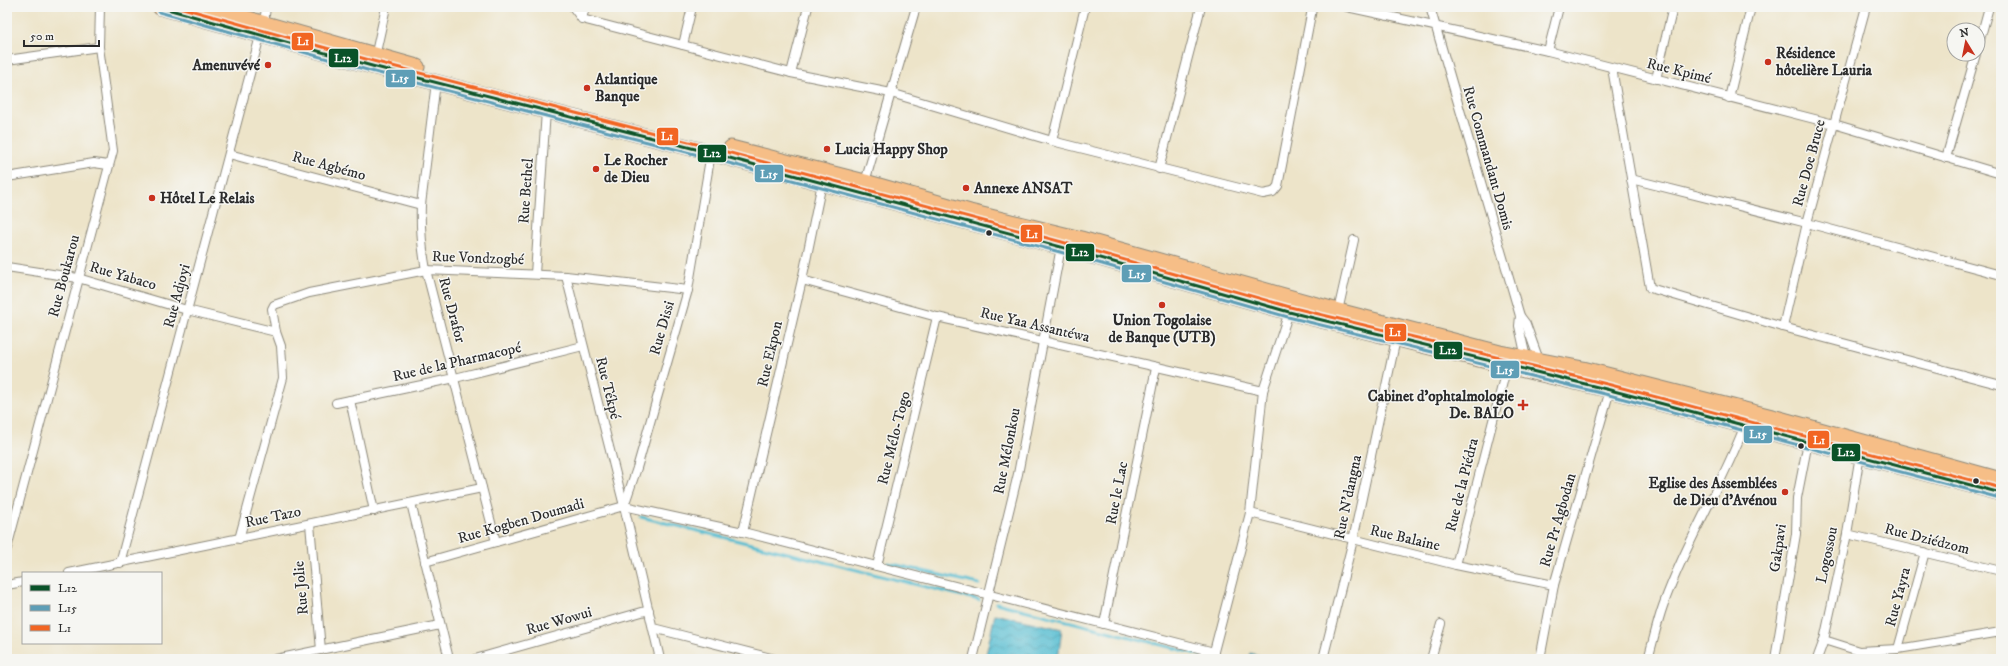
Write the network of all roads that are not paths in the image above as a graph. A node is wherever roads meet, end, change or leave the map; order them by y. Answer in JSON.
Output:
{"nodes":[{"id":1,"x":100,"y":7,"type":"edge"},
{"id":2,"x":160,"y":7,"type":"edge"},
{"id":3,"x":206,"y":7,"type":"edge"},
{"id":4,"x":266,"y":7,"type":"edge"},
{"id":5,"x":386,"y":7,"type":"edge"},
{"id":6,"x":573,"y":7,"type":"edge"},
{"id":7,"x":585,"y":7,"type":"edge"},
{"id":8,"x":692,"y":7,"type":"edge"},
{"id":9,"x":808,"y":7,"type":"edge"},
{"id":10,"x":916,"y":7,"type":"edge"},
{"id":11,"x":1085,"y":7,"type":"edge"},
{"id":12,"x":1201,"y":7,"type":"edge"},
{"id":13,"x":1347,"y":7,"type":"edge"},
{"id":14,"x":1430,"y":7,"type":"edge"},
{"id":15,"x":1559,"y":7,"type":"edge"},
{"id":16,"x":1673,"y":7,"type":"edge"},
{"id":17,"x":1751,"y":7,"type":"edge"},
{"id":18,"x":1866,"y":7,"type":"edge"},
{"id":19,"x":1990,"y":7,"type":"edge"},
{"id":20,"x":1310,"y":8,"type":"edge"},
{"id":21,"x":582,"y":19,"type":"junction"},
{"id":22,"x":1986,"y":22,"type":"edge"},
{"id":23,"x":1435,"y":28,"type":"junction"},
{"id":24,"x":262,"y":30,"type":"junction"},
{"id":25,"x":683,"y":45,"type":"junction"},
{"id":26,"x":99,"y":47,"type":"junction"},
{"id":27,"x":1548,"y":51,"type":"junction"},
{"id":28,"x":7,"y":60,"type":"edge"},
{"id":29,"x":374,"y":61,"type":"junction"},
{"id":30,"x":1974,"y":62,"type":"edge"},
{"id":31,"x":1612,"y":68,"type":"junction"},
{"id":32,"x":791,"y":73,"type":"junction"},
{"id":33,"x":1656,"y":79,"type":"junction"},
{"id":34,"x":436,"y":82,"type":"junction"},
{"id":35,"x":891,"y":93,"type":"junction"},
{"id":36,"x":1729,"y":98,"type":"junction"},
{"id":37,"x":546,"y":111,"type":"junction"},
{"id":38,"x":1834,"y":124,"type":"junction"},
{"id":39,"x":1052,"y":141,"type":"junction"},
{"id":40,"x":711,"y":153,"type":"junction"},
{"id":41,"x":229,"y":154,"type":"junction"},
{"id":42,"x":1946,"y":158,"type":"junction"},
{"id":43,"x":108,"y":164,"type":"junction"},
{"id":44,"x":1159,"y":169,"type":"junction"},
{"id":45,"x":2001,"y":174,"type":"edge"},
{"id":46,"x":7,"y":177,"type":"edge"},
{"id":47,"x":1631,"y":179,"type":"junction"},
{"id":48,"x":822,"y":183,"type":"junction"},
{"id":49,"x":863,"y":188,"type":"junction"},
{"id":50,"x":421,"y":205,"type":"junction"},
{"id":51,"x":1807,"y":223,"type":"junction"},
{"id":52,"x":1354,"y":240,"type":"dead end"},
{"id":53,"x":1062,"y":241,"type":"junction"},
{"id":54,"x":7,"y":267,"type":"edge"},
{"id":55,"x":426,"y":270,"type":"junction"},
{"id":56,"x":534,"y":274,"type":"junction"},
{"id":57,"x":2001,"y":275,"type":"edge"},
{"id":58,"x":566,"y":276,"type":"junction"},
{"id":59,"x":78,"y":278,"type":"junction"},
{"id":60,"x":802,"y":280,"type":"junction"},
{"id":61,"x":688,"y":290,"type":"junction"},
{"id":62,"x":187,"y":310,"type":"junction"},
{"id":63,"x":1338,"y":311,"type":"junction"},
{"id":64,"x":1289,"y":312,"type":"junction"},
{"id":65,"x":1520,"y":316,"type":"junction"},
{"id":66,"x":938,"y":317,"type":"junction"},
{"id":67,"x":1783,"y":327,"type":"junction"},
{"id":68,"x":276,"y":332,"type":"junction"},
{"id":69,"x":1396,"y":339,"type":"junction"},
{"id":70,"x":1043,"y":340,"type":"junction"},
{"id":71,"x":583,"y":346,"type":"junction"},
{"id":72,"x":1532,"y":365,"type":"junction"},
{"id":73,"x":1507,"y":366,"type":"junction"},
{"id":74,"x":1156,"y":368,"type":"junction"},
{"id":75,"x":455,"y":378,"type":"junction"},
{"id":76,"x":2001,"y":386,"type":"edge"},
{"id":77,"x":1610,"y":390,"type":"junction"},
{"id":78,"x":1263,"y":391,"type":"junction"},
{"id":79,"x":350,"y":400,"type":"junction"},
{"id":80,"x":336,"y":403,"type":"dead end"},
{"id":81,"x":1745,"y":425,"type":"junction"},
{"id":82,"x":1808,"y":442,"type":"junction"},
{"id":83,"x":1860,"y":455,"type":"junction"},
{"id":84,"x":2001,"y":480,"type":"edge"},
{"id":85,"x":482,"y":488,"type":"junction"},
{"id":86,"x":2001,"y":493,"type":"edge"},
{"id":87,"x":411,"y":504,"type":"junction"},
{"id":88,"x":624,"y":506,"type":"junction"},
{"id":89,"x":374,"y":511,"type":"junction"},
{"id":90,"x":1250,"y":513,"type":"junction"},
{"id":91,"x":310,"y":524,"type":"junction"},
{"id":92,"x":743,"y":532,"type":"junction"},
{"id":93,"x":1847,"y":534,"type":"junction"},
{"id":94,"x":239,"y":539,"type":"junction"},
{"id":95,"x":1353,"y":540,"type":"junction"},
{"id":96,"x":496,"y":542,"type":"junction"},
{"id":97,"x":7,"y":548,"type":"edge"},
{"id":98,"x":1925,"y":552,"type":"junction"},
{"id":99,"x":425,"y":562,"type":"junction"},
{"id":100,"x":120,"y":563,"type":"junction"},
{"id":101,"x":1456,"y":565,"type":"junction"},
{"id":102,"x":877,"y":566,"type":"junction"},
{"id":103,"x":74,"y":572,"type":"edge"},
{"id":104,"x":2001,"y":572,"type":"edge"},
{"id":105,"x":22,"y":582,"type":"edge"},
{"id":106,"x":7,"y":585,"type":"edge"},
{"id":107,"x":1554,"y":585,"type":"junction"},
{"id":108,"x":989,"y":594,"type":"junction"},
{"id":109,"x":650,"y":610,"type":"junction"},
{"id":110,"x":1104,"y":624,"type":"junction"},
{"id":111,"x":1441,"y":624,"type":"dead end"},
{"id":112,"x":440,"y":625,"type":"junction"},
{"id":113,"x":653,"y":628,"type":"junction"},
{"id":114,"x":2001,"y":632,"type":"edge"},
{"id":115,"x":1824,"y":640,"type":"junction"},
{"id":116,"x":1898,"y":649,"type":"junction"},
{"id":117,"x":321,"y":650,"type":"junction"},
{"id":118,"x":1213,"y":655,"type":"edge"},
{"id":119,"x":276,"y":659,"type":"edge"},
{"id":120,"x":449,"y":659,"type":"edge"},
{"id":121,"x":475,"y":659,"type":"edge"},
{"id":122,"x":660,"y":659,"type":"edge"},
{"id":123,"x":775,"y":659,"type":"edge"},
{"id":124,"x":973,"y":659,"type":"edge"},
{"id":125,"x":1323,"y":659,"type":"edge"},
{"id":126,"x":1431,"y":659,"type":"edge"},
{"id":127,"x":1540,"y":659,"type":"edge"},
{"id":128,"x":1648,"y":659,"type":"edge"},
{"id":129,"x":1775,"y":659,"type":"edge"},
{"id":130,"x":1817,"y":659,"type":"edge"}],
"edges":[{"from":1,"to":26,"type":"street","name":"Rue Boukarou"},
{"from":2,"to":24,"type":"highway"},
{"from":3,"to":24,"type":"highway"},
{"from":4,"to":24,"type":"street","name":"Rue Adjoyi"},
{"from":5,"to":29,"type":"street"},
{"from":6,"to":21,"type":"street"},
{"from":7,"to":21,"type":"street"},
{"from":8,"to":25,"type":"street"},
{"from":9,"to":32,"type":"street"},
{"from":10,"to":35,"type":"street"},
{"from":11,"to":39,"type":"street"},
{"from":12,"to":44,"type":"street"},
{"from":13,"to":23,"type":"street","name":"Rue Kpimé"},
{"from":14,"to":23,"type":"street","name":"Rue Commandant Domis"},
{"from":15,"to":27,"type":"street"},
{"from":16,"to":33,"type":"street"},
{"from":17,"to":36,"type":"street"},
{"from":18,"to":38,"type":"street","name":"Rue Doe Bruce"},
{"from":19,"to":22,"type":"street"},
{"from":20,"to":44,"type":"street"},
{"from":21,"to":25,"type":"street"},
{"from":23,"to":27,"type":"street","name":"Rue Kpimé"},
{"from":23,"to":65,"type":"street","name":"Rue Commandant Domis"},
{"from":24,"to":29,"type":"highway"},
{"from":24,"to":41,"type":"street","name":"Rue Adjoyi"},
{"from":25,"to":32,"type":"street"},
{"from":26,"to":28,"type":"street"},
{"from":26,"to":43,"type":"street","name":"Rue Boukarou"},
{"from":27,"to":31,"type":"street","name":"Rue Kpimé"},
{"from":29,"to":34,"type":"highway"},
{"from":29,"to":49,"type":"highway"},
{"from":30,"to":42,"type":"street"},
{"from":31,"to":33,"type":"street","name":"Rue Kpimé"},
{"from":31,"to":47,"type":"street"},
{"from":32,"to":35,"type":"street"},
{"from":33,"to":36,"type":"street","name":"Rue Kpimé"},
{"from":34,"to":37,"type":"highway"},
{"from":34,"to":50,"type":"street","name":"Rue Drafor"},
{"from":35,"to":39,"type":"street"},
{"from":35,"to":49,"type":"street"},
{"from":36,"to":38,"type":"street","name":"Rue Kpimé"},
{"from":37,"to":40,"type":"highway"},
{"from":37,"to":56,"type":"street","name":"Rue Bethel"},
{"from":38,"to":42,"type":"street","name":"Rue Kpimé"},
{"from":38,"to":51,"type":"street","name":"Rue Doe Bruce"},
{"from":39,"to":44,"type":"street"},
{"from":40,"to":48,"type":"highway"},
{"from":40,"to":61,"type":"street","name":"Rue Dissi"},
{"from":41,"to":50,"type":"street","name":"Rue Agbémo"},
{"from":41,"to":62,"type":"street","name":"Rue Adjoyi"},
{"from":42,"to":45,"type":"street","name":"Rue Kpimé"},
{"from":43,"to":46,"type":"street"},
{"from":43,"to":59,"type":"street","name":"Rue Boukarou"},
{"from":47,"to":51,"type":"street"},
{"from":47,"to":67,"type":"street"},
{"from":48,"to":49,"type":"highway"},
{"from":48,"to":60,"type":"street","name":"Rue Ekpon"},
{"from":49,"to":53,"type":"highway"},
{"from":50,"to":55,"type":"street","name":"Rue Drafor"},
{"from":51,"to":57,"type":"street"},
{"from":51,"to":67,"type":"street","name":"Rue Doe Bruce"},
{"from":52,"to":63,"type":"street"},
{"from":53,"to":63,"type":"highway"},
{"from":53,"to":64,"type":"highway"},
{"from":53,"to":70,"type":"street","name":"Rue Mélonkou"},
{"from":54,"to":59,"type":"street","name":"Rue Yabaco"},
{"from":55,"to":56,"type":"street","name":"Rue Vondzogbé"},
{"from":55,"to":68,"type":"street","name":"Rue Vondzogbé"},
{"from":55,"to":75,"type":"street","name":"Rue Drafor"},
{"from":56,"to":58,"type":"street","name":"Rue Vondzogbé"},
{"from":58,"to":61,"type":"street","name":"Rue Vondzogbé"},
{"from":58,"to":71,"type":"street","name":"Rue Tékpé"},
{"from":59,"to":62,"type":"street","name":"Rue Yabaco"},
{"from":59,"to":97,"type":"street","name":"Rue Boukarou"},
{"from":60,"to":66,"type":"street","name":"Rue Yaa Assantéwa"},
{"from":60,"to":92,"type":"street","name":"Rue Ekpon"},
{"from":61,"to":88,"type":"street","name":"Rue Dissi"},
{"from":62,"to":68,"type":"street","name":"Rue Yabaco"},
{"from":62,"to":100,"type":"street","name":"Rue Adjoyi"},
{"from":63,"to":72,"type":"highway"},
{"from":64,"to":69,"type":"highway"},
{"from":64,"to":78,"type":"street"},
{"from":65,"to":72,"type":"street","name":"Rue Commandant Domis"},
{"from":65,"to":72,"type":"street","name":"Rue Commandant Domis"},
{"from":66,"to":70,"type":"street","name":"Rue Yaa Assantéwa"},
{"from":66,"to":102,"type":"street","name":"Rue Mélo-Togo"},
{"from":67,"to":76,"type":"street"},
{"from":68,"to":94,"type":"street"},
{"from":69,"to":73,"type":"highway"},
{"from":69,"to":95,"type":"street","name":"Rue N'dangna"},
{"from":70,"to":74,"type":"street","name":"Rue Yaa Assantéwa"},
{"from":70,"to":108,"type":"street","name":"Rue Mélonkou"},
{"from":71,"to":75,"type":"street","name":"Rue de la Pharmacopé"},
{"from":71,"to":88,"type":"street","name":"Rue Tékpé"},
{"from":72,"to":73,"type":"highway"},
{"from":72,"to":77,"type":"highway"},
{"from":72,"to":84,"type":"highway"},
{"from":73,"to":101,"type":"street","name":"Rue de la Piédra"},
{"from":74,"to":78,"type":"street","name":"Rue Yaa Assantéwa"},
{"from":74,"to":110,"type":"street","name":"Rue le Lac"},
{"from":75,"to":79,"type":"street","name":"Rue de la Pharmacopé"},
{"from":75,"to":85,"type":"street","name":"Rue Drafor"},
{"from":77,"to":81,"type":"highway"},
{"from":77,"to":107,"type":"street","name":"Rue Pr Agbodan"},
{"from":78,"to":90,"type":"street"},
{"from":79,"to":80,"type":"street","name":"Rue de la Pharmacopé"},
{"from":79,"to":89,"type":"street"},
{"from":81,"to":82,"type":"highway"},
{"from":81,"to":128,"type":"street"},
{"from":82,"to":83,"type":"highway"},
{"from":82,"to":129,"type":"street","name":"Gakpavi"},
{"from":83,"to":86,"type":"highway"},
{"from":83,"to":93,"type":"street","name":"Logossou"},
{"from":85,"to":87,"type":"street","name":"Rue Tazo"},
{"from":85,"to":96,"type":"street","name":"Rue Drafor"},
{"from":87,"to":89,"type":"street","name":"Rue Tazo"},
{"from":87,"to":99,"type":"street"},
{"from":88,"to":92,"type":"street"},
{"from":88,"to":96,"type":"street","name":"Rue Kogben Doumadi"},
{"from":88,"to":109,"type":"street","name":"Rue Tékpé"},
{"from":89,"to":91,"type":"street","name":"Rue Tazo"},
{"from":90,"to":95,"type":"street","name":"Rue Balaine"},
{"from":90,"to":118,"type":"street"},
{"from":91,"to":94,"type":"street","name":"Rue Tazo"},
{"from":91,"to":117,"type":"street","name":"Rue Jolie"},
{"from":92,"to":102,"type":"street"},
{"from":93,"to":98,"type":"street","name":"Rue Dziédzom"},
{"from":93,"to":115,"type":"street","name":"Logossou"},
{"from":94,"to":100,"type":"street","name":"Rue Tazo"},
{"from":95,"to":101,"type":"street","name":"Rue Balaine"},
{"from":95,"to":125,"type":"street","name":"Rue N'dangna"},
{"from":96,"to":99,"type":"street","name":"Rue Kogben Doumadi"},
{"from":98,"to":104,"type":"street","name":"Rue Dziédzom"},
{"from":98,"to":116,"type":"street","name":"Rue Yayra"},
{"from":99,"to":112,"type":"street"},
{"from":100,"to":103,"type":"street","name":"Rue Tazo"},
{"from":101,"to":107,"type":"street","name":"Rue Balaine"},
{"from":102,"to":108,"type":"street"},
{"from":105,"to":106,"type":"street"},
{"from":107,"to":127,"type":"street","name":"Rue Pr Agbodan"},
{"from":108,"to":110,"type":"street"},
{"from":108,"to":124,"type":"street","name":"Rue Mélonkou"},
{"from":109,"to":113,"type":"street","name":"Rue Tékpé"},
{"from":109,"to":121,"type":"street","name":"Rue Wowui"},
{"from":110,"to":118,"type":"street"},
{"from":111,"to":126,"type":"street"},
{"from":112,"to":117,"type":"street"},
{"from":112,"to":120,"type":"street"},
{"from":113,"to":122,"type":"street","name":"Rue Tékpé"},
{"from":113,"to":123,"type":"street"},
{"from":114,"to":116,"type":"street"},
{"from":115,"to":116,"type":"street"},
{"from":115,"to":130,"type":"street","name":"Logossou"},
{"from":117,"to":119,"type":"street"}]}
